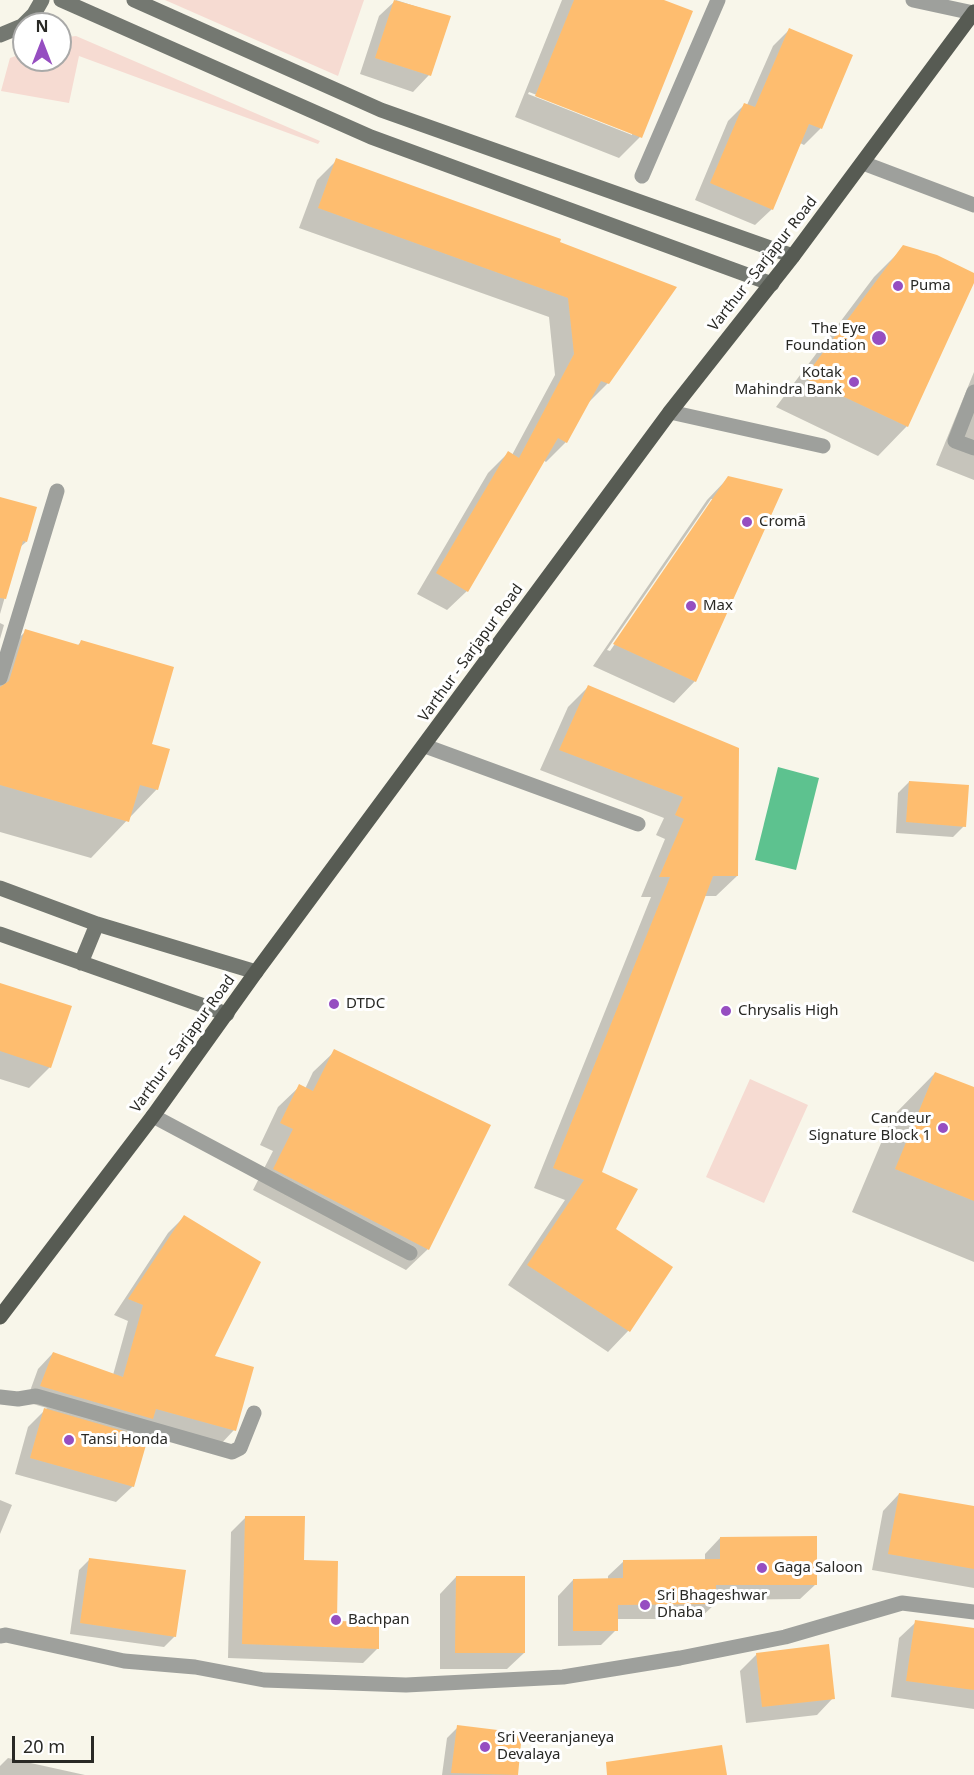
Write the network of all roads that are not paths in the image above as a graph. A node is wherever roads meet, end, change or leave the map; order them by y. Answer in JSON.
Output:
{"nodes":[{"id":1,"x":42,"y":0,"type":"edge"},
{"id":2,"x":61,"y":0,"type":"edge"},
{"id":3,"x":134,"y":0,"type":"edge"},
{"id":4,"x":718,"y":0,"type":"edge"},
{"id":5,"x":913,"y":0,"type":"edge"},
{"id":6,"x":974,"y":13,"type":"edge"},
{"id":7,"x":0,"y":35,"type":"edge"},
{"id":8,"x":863,"y":163,"type":"junction"},
{"id":9,"x":642,"y":176,"type":"dead end"},
{"id":10,"x":974,"y":205,"type":"edge"},
{"id":11,"x":794,"y":256,"type":"junction"},
{"id":12,"x":772,"y":284,"type":"junction"},
{"id":13,"x":974,"y":392,"type":"edge"},
{"id":14,"x":670,"y":412,"type":"junction"},
{"id":15,"x":823,"y":446,"type":"dead end"},
{"id":16,"x":974,"y":448,"type":"edge"},
{"id":17,"x":57,"y":491,"type":"dead end"},
{"id":18,"x":0,"y":678,"type":"edge"},
{"id":19,"x":425,"y":746,"type":"junction"},
{"id":20,"x":638,"y":824,"type":"dead end"},
{"id":21,"x":0,"y":888,"type":"edge"},
{"id":22,"x":97,"y":924,"type":"junction"},
{"id":23,"x":0,"y":934,"type":"edge"},
{"id":24,"x":81,"y":963,"type":"junction"},
{"id":25,"x":256,"y":972,"type":"junction"},
{"id":26,"x":227,"y":1014,"type":"junction"},
{"id":27,"x":153,"y":1116,"type":"junction"},
{"id":28,"x":410,"y":1253,"type":"dead end"},
{"id":29,"x":0,"y":1317,"type":"edge"},
{"id":30,"x":0,"y":1397,"type":"edge"},
{"id":31,"x":254,"y":1413,"type":"dead end"},
{"id":32,"x":974,"y":1612,"type":"edge"},
{"id":33,"x":0,"y":1636,"type":"edge"}],
"edges":[{"from":1,"to":7,"type":"street"},
{"from":2,"to":12,"type":"street"},
{"from":3,"to":11,"type":"street"},
{"from":4,"to":9,"type":"street"},
{"from":5,"to":6,"type":"street"},
{"from":6,"to":8,"type":"main road","name":"Varthur - Sarjapur Road"},
{"from":8,"to":10,"type":"street"},
{"from":8,"to":11,"type":"main road","name":"Varthur - Sarjapur Road"},
{"from":11,"to":12,"type":"main road","name":"Varthur - Sarjapur Road"},
{"from":12,"to":14,"type":"main road","name":"Varthur - Sarjapur Road"},
{"from":13,"to":16,"type":"street"},
{"from":14,"to":15,"type":"street"},
{"from":14,"to":19,"type":"main road","name":"Varthur - Sarjapur Road"},
{"from":17,"to":18,"type":"street"},
{"from":19,"to":20,"type":"street"},
{"from":19,"to":25,"type":"main road","name":"Varthur - Sarjapur Road"},
{"from":21,"to":22,"type":"street"},
{"from":22,"to":24,"type":"street"},
{"from":22,"to":25,"type":"street"},
{"from":23,"to":24,"type":"street"},
{"from":24,"to":26,"type":"street"},
{"from":25,"to":26,"type":"main road","name":"Varthur - Sarjapur Road"},
{"from":26,"to":27,"type":"main road","name":"Varthur - Sarjapur Road"},
{"from":27,"to":28,"type":"street"},
{"from":27,"to":29,"type":"main road","name":"Varthur - Sarjapur Road"},
{"from":30,"to":31,"type":"street"},
{"from":32,"to":33,"type":"street"}]}
